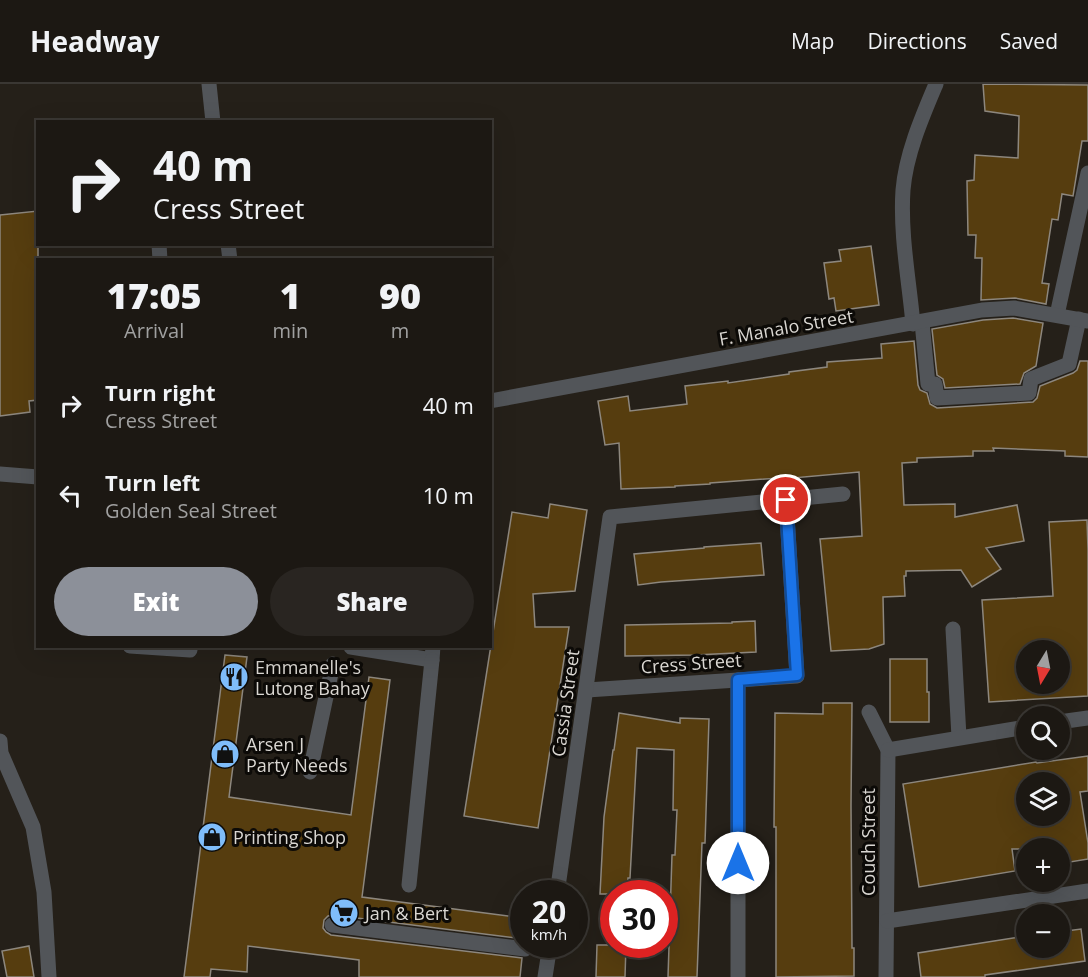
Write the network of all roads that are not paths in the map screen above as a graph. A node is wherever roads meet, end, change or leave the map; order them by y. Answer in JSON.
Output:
{"nodes":[{"id":1,"x":209,"y":84,"type":"edge"},
{"id":2,"x":936,"y":84,"type":"edge"},
{"id":3,"x":213,"y":120,"type":"edge"},
{"id":4,"x":1088,"y":173,"type":"edge"},
{"id":5,"x":1057,"y":315,"type":"junction"},
{"id":6,"x":1084,"y":320,"type":"edge"},
{"id":7,"x":918,"y":323,"type":"junction"},
{"id":8,"x":492,"y":401,"type":"edge"},
{"id":9,"x":36,"y":477,"type":"edge"},
{"id":10,"x":1,"y":478,"type":"edge"},
{"id":11,"x":843,"y":494,"type":"dead end"},
{"id":12,"x":786,"y":500,"type":"junction"},
{"id":13,"x":953,"y":629,"type":"dead end"},
{"id":14,"x":160,"y":648,"type":"edge"},
{"id":15,"x":364,"y":648,"type":"edge"},
{"id":16,"x":190,"y":650,"type":"dead end"},
{"id":17,"x":432,"y":653,"type":"edge"},
{"id":18,"x":333,"y":664,"type":"dead end"},
{"id":19,"x":738,"y":680,"type":"junction"},
{"id":20,"x":587,"y":690,"type":"junction"},
{"id":21,"x":869,"y":712,"type":"dead end"},
{"id":22,"x":1088,"y":718,"type":"edge"},
{"id":23,"x":1070,"y":720,"type":"edge"},
{"id":24,"x":1016,"y":728,"type":"edge"},
{"id":25,"x":959,"y":737,"type":"junction"},
{"id":26,"x":0,"y":741,"type":"edge"},
{"id":27,"x":888,"y":750,"type":"junction"},
{"id":28,"x":310,"y":772,"type":"dead end"},
{"id":29,"x":559,"y":880,"type":"edge"},
{"id":30,"x":409,"y":885,"type":"dead end"},
{"id":31,"x":1088,"y":891,"type":"edge"},
{"id":32,"x":887,"y":921,"type":"junction"},
{"id":33,"x":332,"y":925,"type":"dead end"},
{"id":34,"x":510,"y":947,"type":"edge"},
{"id":35,"x":548,"y":958,"type":"edge"},
{"id":36,"x":49,"y":977,"type":"edge"},
{"id":37,"x":545,"y":977,"type":"edge"},
{"id":38,"x":738,"y":977,"type":"edge"},
{"id":39,"x":886,"y":977,"type":"edge"}],
"edges":[{"from":1,"to":3,"type":"street"},
{"from":2,"to":7,"type":"street"},
{"from":4,"to":5,"type":"street"},
{"from":5,"to":6,"type":"street","name":"F. Manalo Street"},
{"from":5,"to":7,"type":"street","name":"F. Manalo Street"},
{"from":6,"to":7,"type":"street"},
{"from":7,"to":8,"type":"street","name":"F. Manalo Street"},
{"from":9,"to":10,"type":"street"},
{"from":11,"to":12,"type":"street"},
{"from":12,"to":19,"type":"street","name":"Cress Street"},
{"from":12,"to":20,"type":"street","name":"Cassia Street"},
{"from":13,"to":25,"type":"street"},
{"from":14,"to":16,"type":"street"},
{"from":15,"to":17,"type":"street"},
{"from":17,"to":30,"type":"street"},
{"from":18,"to":28,"type":"street"},
{"from":19,"to":20,"type":"street","name":"Cress Street"},
{"from":19,"to":38,"type":"street"},
{"from":20,"to":29,"type":"street","name":"Cassia Street"},
{"from":21,"to":27,"type":"street","name":"Couch Street"},
{"from":22,"to":23,"type":"street"},
{"from":24,"to":25,"type":"street"},
{"from":25,"to":27,"type":"street"},
{"from":26,"to":36,"type":"street"},
{"from":27,"to":32,"type":"street","name":"Couch Street"},
{"from":31,"to":32,"type":"street"},
{"from":32,"to":39,"type":"street","name":"Couch Street"},
{"from":33,"to":34,"type":"street"},
{"from":35,"to":37,"type":"street"}]}
